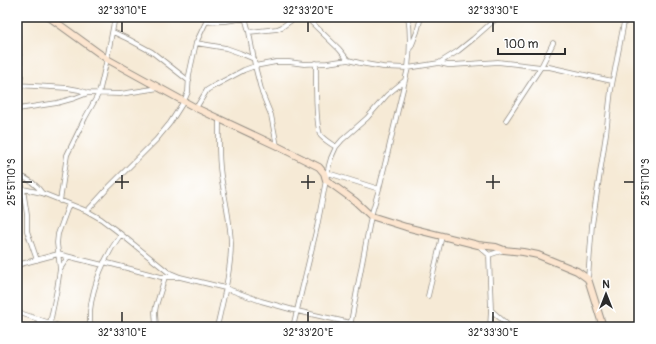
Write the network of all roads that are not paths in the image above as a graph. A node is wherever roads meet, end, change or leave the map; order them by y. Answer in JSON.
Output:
{"nodes":[{"id":1,"x":49,"y":17,"type":"edge"},
{"id":2,"x":115,"y":17,"type":"edge"},
{"id":3,"x":296,"y":17,"type":"edge"},
{"id":4,"x":306,"y":17,"type":"edge"},
{"id":5,"x":408,"y":17,"type":"edge"},
{"id":6,"x":421,"y":17,"type":"edge"},
{"id":7,"x":498,"y":17,"type":"edge"},
{"id":8,"x":625,"y":17,"type":"edge"},
{"id":9,"x":246,"y":18,"type":"edge"},
{"id":10,"x":206,"y":19,"type":"edge"},
{"id":11,"x":310,"y":19,"type":"edge"},
{"id":12,"x":17,"y":25,"type":"edge"},
{"id":13,"x":410,"y":30,"type":"junction"},
{"id":14,"x":113,"y":32,"type":"junction"},
{"id":15,"x":249,"y":32,"type":"junction"},
{"id":16,"x":417,"y":32,"type":"junction"},
{"id":17,"x":196,"y":43,"type":"junction"},
{"id":18,"x":553,"y":43,"type":"dead end"},
{"id":19,"x":410,"y":49,"type":"junction"},
{"id":20,"x":107,"y":59,"type":"junction"},
{"id":21,"x":254,"y":59,"type":"junction"},
{"id":22,"x":348,"y":60,"type":"junction"},
{"id":23,"x":316,"y":63,"type":"junction"},
{"id":24,"x":439,"y":63,"type":"junction"},
{"id":25,"x":255,"y":66,"type":"junction"},
{"id":26,"x":541,"y":67,"type":"junction"},
{"id":27,"x":408,"y":68,"type":"junction"},
{"id":28,"x":189,"y":81,"type":"junction"},
{"id":29,"x":404,"y":81,"type":"junction"},
{"id":30,"x":612,"y":81,"type":"junction"},
{"id":31,"x":19,"y":85,"type":"edge"},
{"id":32,"x":159,"y":88,"type":"junction"},
{"id":33,"x":88,"y":93,"type":"junction"},
{"id":34,"x":99,"y":93,"type":"junction"},
{"id":35,"x":184,"y":101,"type":"junction"},
{"id":36,"x":196,"y":108,"type":"junction"},
{"id":37,"x":18,"y":109,"type":"junction"},
{"id":38,"x":219,"y":118,"type":"junction"},
{"id":39,"x":17,"y":119,"type":"edge"},
{"id":40,"x":506,"y":120,"type":"dead end"},
{"id":41,"x":277,"y":146,"type":"junction"},
{"id":42,"x":336,"y":147,"type":"junction"},
{"id":43,"x":17,"y":152,"type":"edge"},
{"id":44,"x":328,"y":173,"type":"junction"},
{"id":45,"x":19,"y":176,"type":"junction"},
{"id":46,"x":326,"y":180,"type":"junction"},
{"id":47,"x":23,"y":189,"type":"junction"},
{"id":48,"x":379,"y":189,"type":"junction"},
{"id":49,"x":42,"y":193,"type":"junction"},
{"id":50,"x":60,"y":201,"type":"junction"},
{"id":51,"x":69,"y":204,"type":"junction"},
{"id":52,"x":87,"y":211,"type":"junction"},
{"id":53,"x":371,"y":216,"type":"junction"},
{"id":54,"x":121,"y":234,"type":"junction"},
{"id":55,"x":442,"y":236,"type":"junction"},
{"id":56,"x":478,"y":245,"type":"junction"},
{"id":57,"x":504,"y":250,"type":"junction"},
{"id":58,"x":58,"y":254,"type":"junction"},
{"id":59,"x":489,"y":255,"type":"junction"},
{"id":60,"x":68,"y":256,"type":"junction"},
{"id":61,"x":37,"y":260,"type":"junction"},
{"id":62,"x":104,"y":263,"type":"junction"},
{"id":63,"x":17,"y":265,"type":"edge"},
{"id":64,"x":60,"y":269,"type":"junction"},
{"id":65,"x":168,"y":272,"type":"junction"},
{"id":66,"x":180,"y":277,"type":"junction"},
{"id":67,"x":164,"y":278,"type":"junction"},
{"id":68,"x":588,"y":279,"type":"junction"},
{"id":69,"x":225,"y":288,"type":"junction"},
{"id":70,"x":428,"y":296,"type":"dead end"},
{"id":71,"x":491,"y":310,"type":"junction"},
{"id":72,"x":297,"y":311,"type":"junction"},
{"id":73,"x":17,"y":312,"type":"edge"},
{"id":74,"x":39,"y":319,"type":"junction"},
{"id":75,"x":50,"y":323,"type":"junction"},
{"id":76,"x":350,"y":325,"type":"edge"},
{"id":77,"x":38,"y":327,"type":"edge"},
{"id":78,"x":61,"y":327,"type":"edge"},
{"id":79,"x":90,"y":327,"type":"edge"},
{"id":80,"x":156,"y":327,"type":"edge"},
{"id":81,"x":217,"y":327,"type":"edge"},
{"id":82,"x":293,"y":327,"type":"edge"},
{"id":83,"x":490,"y":327,"type":"edge"},
{"id":84,"x":510,"y":327,"type":"edge"},
{"id":85,"x":603,"y":327,"type":"edge"}],
"edges":[{"from":1,"to":20,"type":"street"},
{"from":2,"to":14,"type":"street"},
{"from":3,"to":15,"type":"street"},
{"from":4,"to":11,"type":"street"},
{"from":5,"to":13,"type":"street"},
{"from":6,"to":16,"type":"street"},
{"from":7,"to":24,"type":"street"},
{"from":8,"to":30,"type":"street"},
{"from":9,"to":10,"type":"street"},
{"from":9,"to":15,"type":"street"},
{"from":10,"to":17,"type":"street"},
{"from":11,"to":22,"type":"street"},
{"from":12,"to":31,"type":"street"},
{"from":13,"to":16,"type":"street"},
{"from":13,"to":19,"type":"street"},
{"from":14,"to":20,"type":"street"},
{"from":14,"to":28,"type":"street"},
{"from":15,"to":21,"type":"street"},
{"from":16,"to":19,"type":"street"},
{"from":17,"to":21,"type":"street"},
{"from":17,"to":28,"type":"street"},
{"from":18,"to":26,"type":"street"},
{"from":19,"to":27,"type":"street"},
{"from":20,"to":32,"type":"street"},
{"from":20,"to":34,"type":"street"},
{"from":21,"to":25,"type":"street"},
{"from":22,"to":23,"type":"street"},
{"from":22,"to":27,"type":"street"},
{"from":23,"to":25,"type":"street"},
{"from":23,"to":42,"type":"street"},
{"from":24,"to":26,"type":"street"},
{"from":24,"to":27,"type":"street"},
{"from":25,"to":36,"type":"street"},
{"from":25,"to":41,"type":"street"},
{"from":26,"to":30,"type":"street"},
{"from":26,"to":40,"type":"street"},
{"from":27,"to":29,"type":"street"},
{"from":28,"to":35,"type":"street"},
{"from":29,"to":42,"type":"street"},
{"from":29,"to":48,"type":"street"},
{"from":30,"to":68,"type":"street"},
{"from":31,"to":33,"type":"street"},
{"from":31,"to":37,"type":"street"},
{"from":32,"to":34,"type":"street"},
{"from":32,"to":35,"type":"street"},
{"from":33,"to":34,"type":"street"},
{"from":33,"to":37,"type":"street"},
{"from":34,"to":50,"type":"street"},
{"from":35,"to":36,"type":"street"},
{"from":35,"to":52,"type":"street"},
{"from":36,"to":38,"type":"street"},
{"from":37,"to":39,"type":"street"},
{"from":38,"to":41,"type":"street"},
{"from":38,"to":69,"type":"street"},
{"from":41,"to":46,"type":"street"},
{"from":42,"to":44,"type":"street"},
{"from":43,"to":45,"type":"street"},
{"from":44,"to":46,"type":"street"},
{"from":44,"to":48,"type":"street"},
{"from":45,"to":47,"type":"street"},
{"from":45,"to":49,"type":"street"},
{"from":46,"to":53,"type":"street"},
{"from":46,"to":72,"type":"street"},
{"from":47,"to":49,"type":"street"},
{"from":47,"to":61,"type":"street"},
{"from":48,"to":53,"type":"street"},
{"from":49,"to":50,"type":"street"},
{"from":50,"to":51,"type":"street"},
{"from":51,"to":52,"type":"street"},
{"from":51,"to":58,"type":"street"},
{"from":52,"to":54,"type":"street"},
{"from":53,"to":55,"type":"street"},
{"from":53,"to":76,"type":"street"},
{"from":54,"to":62,"type":"street"},
{"from":54,"to":65,"type":"street"},
{"from":55,"to":56,"type":"street"},
{"from":55,"to":70,"type":"street"},
{"from":56,"to":57,"type":"street"},
{"from":56,"to":59,"type":"street"},
{"from":57,"to":59,"type":"street"},
{"from":57,"to":68,"type":"street"},
{"from":58,"to":60,"type":"street"},
{"from":58,"to":61,"type":"street"},
{"from":58,"to":64,"type":"street"},
{"from":59,"to":71,"type":"street"},
{"from":60,"to":62,"type":"street"},
{"from":60,"to":64,"type":"street"},
{"from":61,"to":63,"type":"street"},
{"from":62,"to":67,"type":"street"},
{"from":62,"to":79,"type":"street"},
{"from":64,"to":75,"type":"street"},
{"from":65,"to":66,"type":"street"},
{"from":65,"to":67,"type":"street"},
{"from":66,"to":67,"type":"street"},
{"from":66,"to":69,"type":"street"},
{"from":67,"to":80,"type":"street"},
{"from":68,"to":85,"type":"street"},
{"from":69,"to":72,"type":"street"},
{"from":69,"to":81,"type":"street"},
{"from":71,"to":83,"type":"street"},
{"from":71,"to":84,"type":"street"},
{"from":72,"to":76,"type":"street"},
{"from":72,"to":82,"type":"street"},
{"from":73,"to":74,"type":"street"},
{"from":74,"to":75,"type":"street"},
{"from":74,"to":77,"type":"street"},
{"from":75,"to":78,"type":"street"}]}
